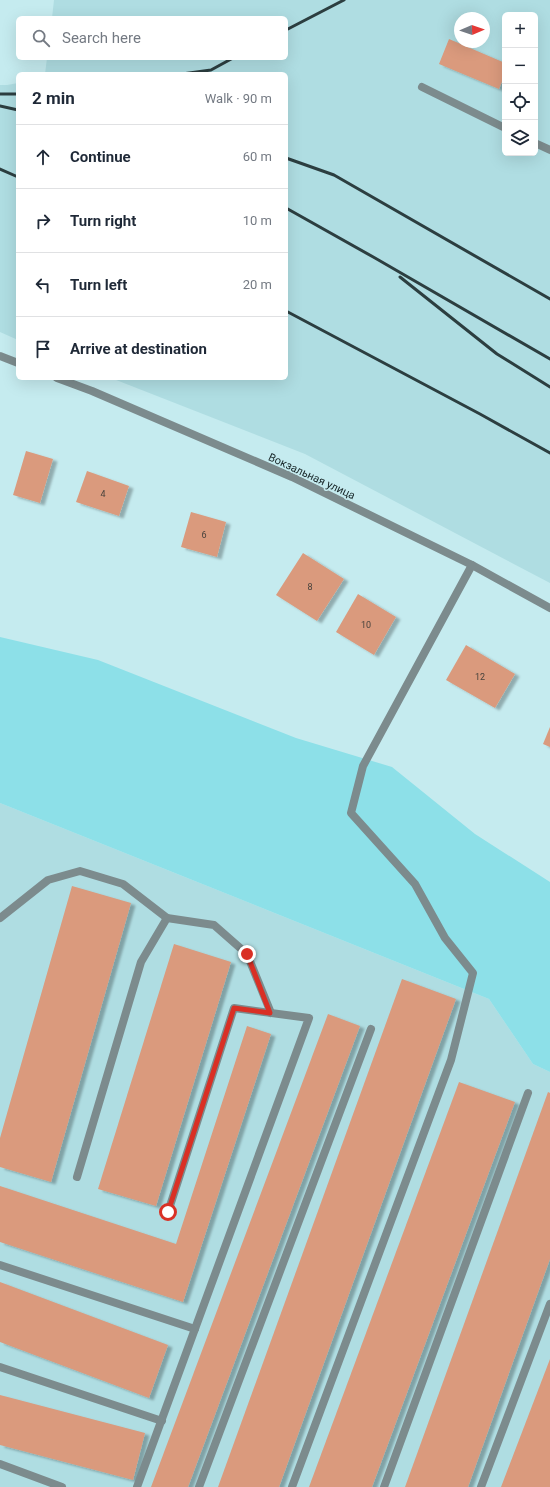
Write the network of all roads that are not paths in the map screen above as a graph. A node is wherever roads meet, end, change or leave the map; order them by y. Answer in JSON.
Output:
{"nodes":[{"id":1,"x":422,"y":87,"type":"dead end"},
{"id":2,"x":502,"y":127,"type":"edge"},
{"id":3,"x":538,"y":144,"type":"edge"},
{"id":4,"x":550,"y":150,"type":"edge"},
{"id":5,"x":0,"y":356,"type":"edge"},
{"id":6,"x":16,"y":362,"type":"edge"},
{"id":7,"x":63,"y":380,"type":"edge"},
{"id":8,"x":472,"y":565,"type":"junction"},
{"id":9,"x":550,"y":608,"type":"edge"},
{"id":10,"x":0,"y":918,"type":"edge"},
{"id":11,"x":167,"y":918,"type":"junction"},
{"id":12,"x":270,"y":1013,"type":"junction"},
{"id":13,"x":371,"y":1029,"type":"dead end"},
{"id":14,"x":528,"y":1093,"type":"dead end"},
{"id":15,"x":77,"y":1176,"type":"dead end"},
{"id":16,"x":168,"y":1212,"type":"dead end"},
{"id":17,"x":0,"y":1265,"type":"edge"},
{"id":18,"x":550,"y":1304,"type":"edge"},
{"id":19,"x":195,"y":1329,"type":"junction"},
{"id":20,"x":0,"y":1367,"type":"edge"},
{"id":21,"x":162,"y":1421,"type":"junction"},
{"id":22,"x":0,"y":1464,"type":"edge"},
{"id":23,"x":62,"y":1487,"type":"edge"},
{"id":24,"x":137,"y":1487,"type":"edge"},
{"id":25,"x":199,"y":1487,"type":"edge"},
{"id":26,"x":292,"y":1487,"type":"edge"},
{"id":27,"x":384,"y":1487,"type":"edge"},
{"id":28,"x":482,"y":1487,"type":"edge"}],
"edges":[{"from":1,"to":2,"type":"street"},
{"from":3,"to":4,"type":"street"},
{"from":5,"to":6,"type":"street"},
{"from":7,"to":8,"type":"street","name":"Вокзальная улица"},
{"from":8,"to":9,"type":"street","name":"Вокзальная улица"},
{"from":8,"to":26,"type":"street"},
{"from":10,"to":11,"type":"street"},
{"from":11,"to":12,"type":"street"},
{"from":11,"to":15,"type":"street"},
{"from":12,"to":16,"type":"street"},
{"from":12,"to":19,"type":"street"},
{"from":13,"to":25,"type":"street"},
{"from":14,"to":27,"type":"street"},
{"from":17,"to":19,"type":"street"},
{"from":18,"to":28,"type":"street"},
{"from":19,"to":21,"type":"street"},
{"from":20,"to":21,"type":"street"},
{"from":21,"to":24,"type":"street"},
{"from":22,"to":23,"type":"street"}]}
